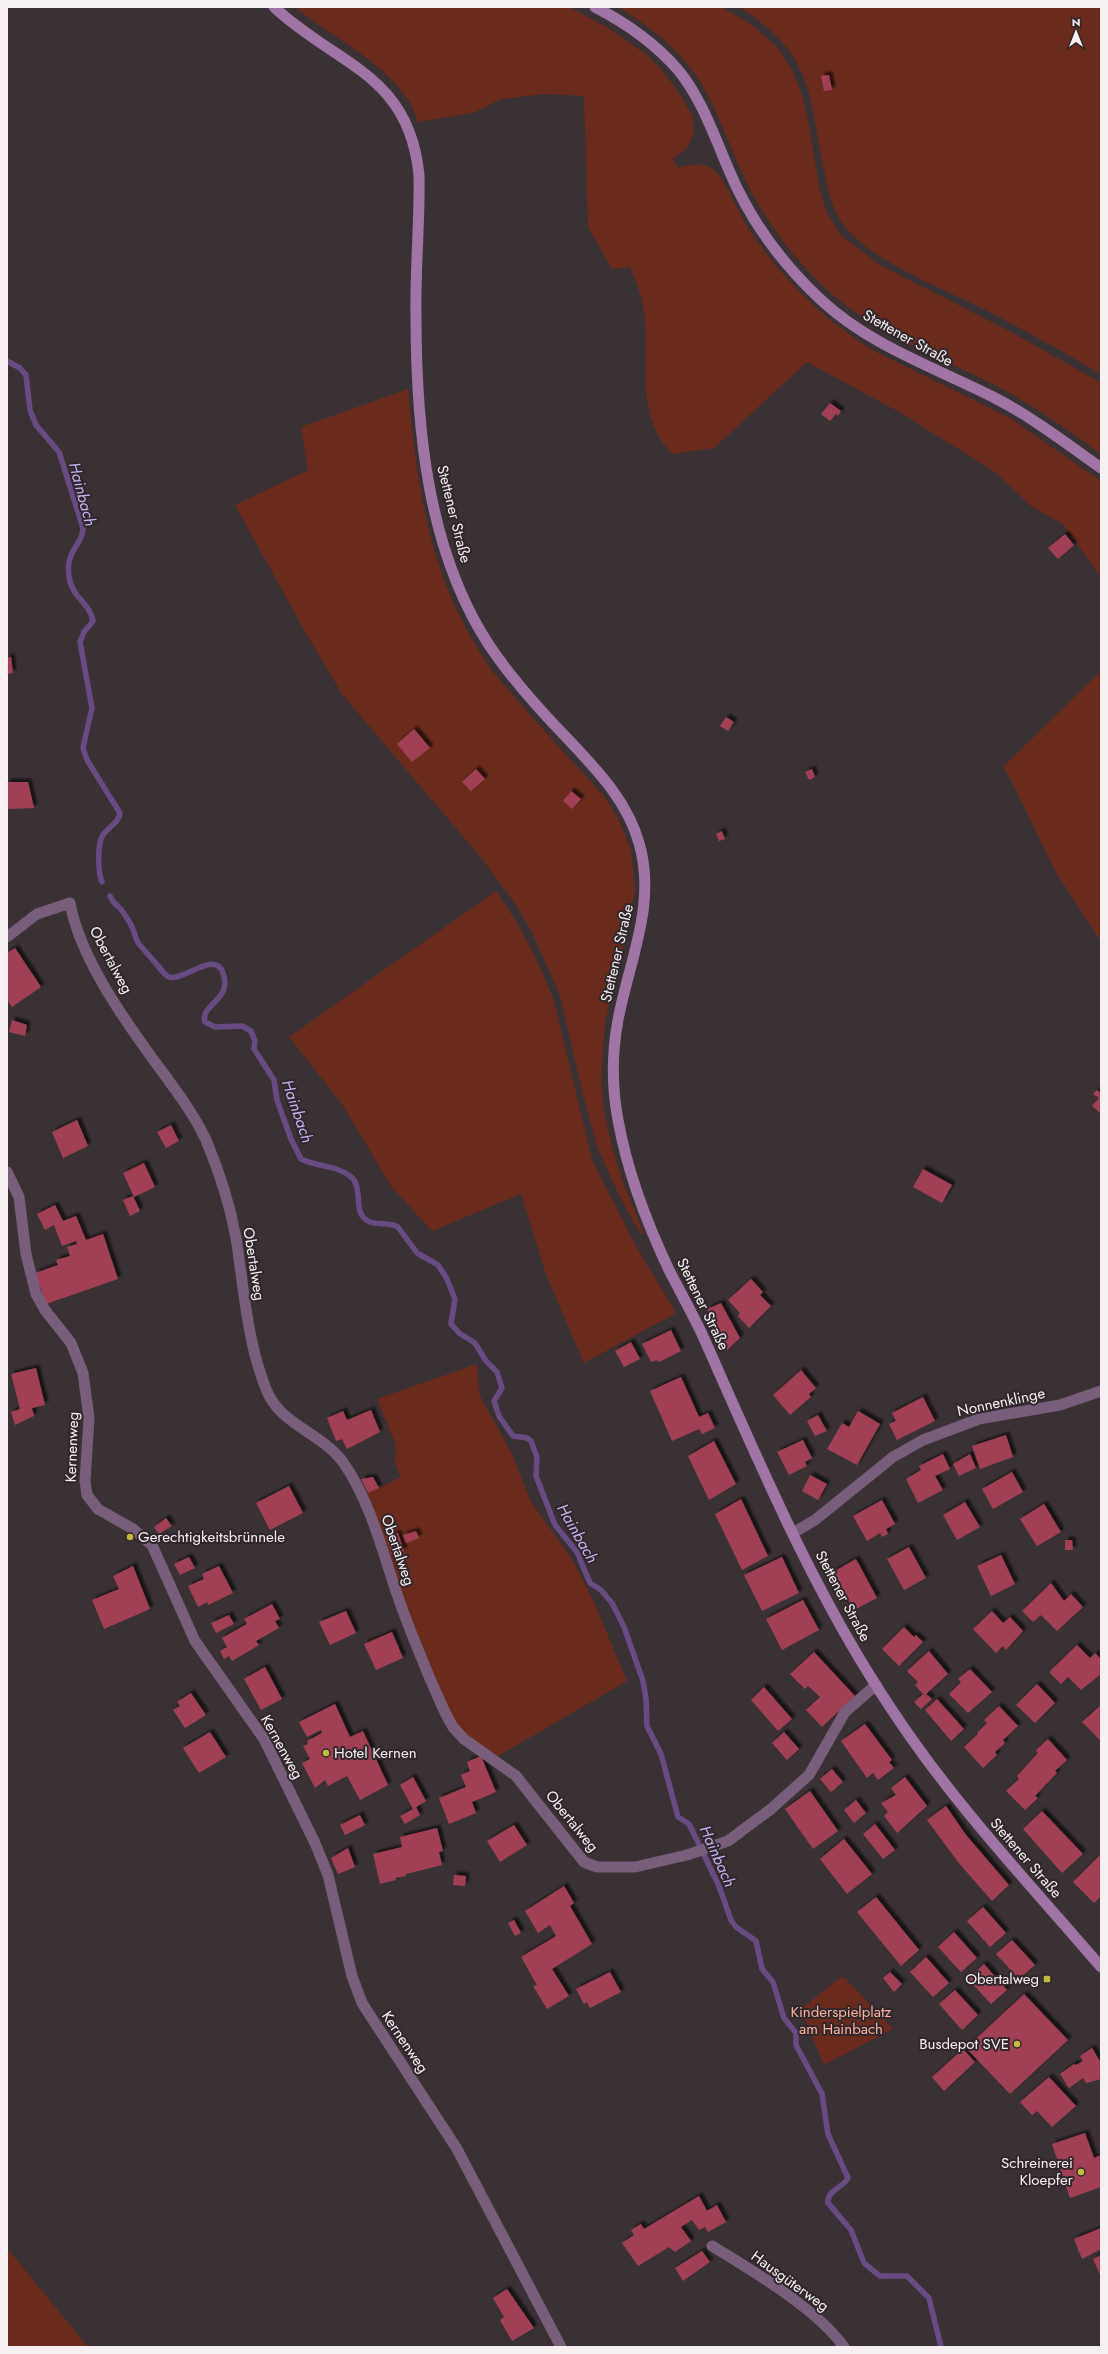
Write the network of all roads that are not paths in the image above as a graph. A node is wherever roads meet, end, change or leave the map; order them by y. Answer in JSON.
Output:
{"nodes":[{"id":1,"x":274,"y":7,"type":"edge"},
{"id":2,"x":595,"y":7,"type":"edge"},
{"id":3,"x":1101,"y":468,"type":"edge"},
{"id":4,"x":7,"y":937,"type":"edge"},
{"id":5,"x":7,"y":1172,"type":"edge"},
{"id":6,"x":1101,"y":1391,"type":"edge"},
{"id":7,"x":793,"y":1533,"type":"junction"},
{"id":8,"x":876,"y":1685,"type":"junction"},
{"id":9,"x":1101,"y":1967,"type":"edge"},
{"id":10,"x":712,"y":2246,"type":"dead end"},
{"id":11,"x":561,"y":2347,"type":"edge"},
{"id":12,"x":844,"y":2347,"type":"edge"}],
"edges":[{"from":1,"to":7,"type":"main road","name":"Stettener Straße"},
{"from":2,"to":3,"type":"main road","name":"Stettener Straße"},
{"from":4,"to":8,"type":"street","name":"Obertalweg"},
{"from":5,"to":11,"type":"street","name":"Kernenweg"},
{"from":6,"to":7,"type":"street","name":"Nonnenklinge"},
{"from":7,"to":8,"type":"main road","name":"Stettener Straße"},
{"from":8,"to":9,"type":"main road","name":"Stettener Straße"},
{"from":10,"to":12,"type":"street","name":"Hausgüterweg"}]}
